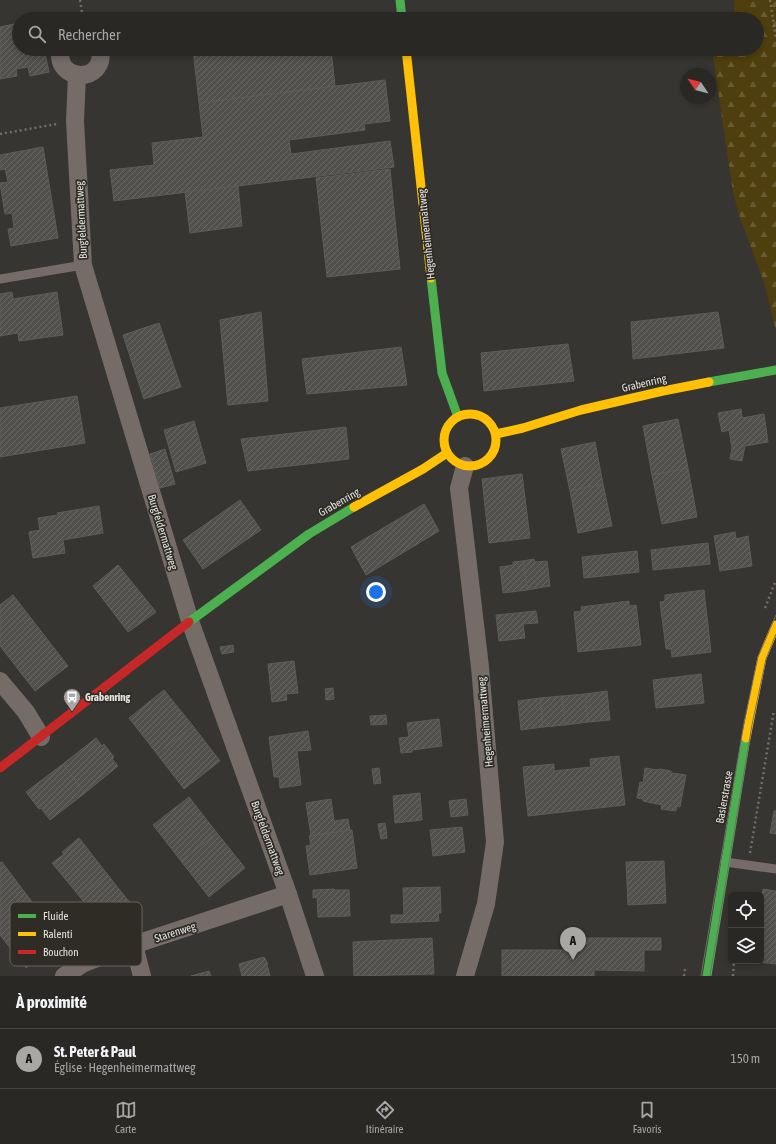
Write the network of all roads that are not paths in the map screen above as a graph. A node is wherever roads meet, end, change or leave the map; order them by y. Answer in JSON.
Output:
{"nodes":[{"id":1,"x":400,"y":0,"type":"edge"},
{"id":2,"x":401,"y":12,"type":"edge"},
{"id":3,"x":60,"y":56,"type":"edge"},
{"id":4,"x":100,"y":56,"type":"edge"},
{"id":5,"x":407,"y":56,"type":"edge"},
{"id":6,"x":77,"y":75,"type":"junction"},
{"id":7,"x":83,"y":265,"type":"junction"},
{"id":8,"x":0,"y":279,"type":"edge"},
{"id":9,"x":776,"y":370,"type":"edge"},
{"id":10,"x":458,"y":417,"type":"junction"},
{"id":11,"x":496,"y":434,"type":"junction"},
{"id":12,"x":447,"y":453,"type":"junction"},
{"id":13,"x":465,"y":466,"type":"junction"},
{"id":14,"x":190,"y":621,"type":"junction"},
{"id":15,"x":776,"y":625,"type":"edge"},
{"id":16,"x":0,"y":680,"type":"edge"},
{"id":17,"x":41,"y":737,"type":"junction"},
{"id":18,"x":0,"y":768,"type":"edge"},
{"id":19,"x":725,"y":862,"type":"junction"},
{"id":20,"x":776,"y":869,"type":"edge"},
{"id":21,"x":288,"y":894,"type":"junction"},
{"id":22,"x":142,"y":942,"type":"edge"},
{"id":23,"x":79,"y":966,"type":"edge"},
{"id":24,"x":139,"y":966,"type":"edge"},
{"id":25,"x":64,"y":976,"type":"edge"},
{"id":26,"x":142,"y":976,"type":"edge"},
{"id":27,"x":315,"y":976,"type":"edge"},
{"id":28,"x":465,"y":976,"type":"edge"},
{"id":29,"x":707,"y":976,"type":"edge"}],
"edges":[{"from":1,"to":2,"type":"main road"},
{"from":3,"to":6,"type":"street"},
{"from":4,"to":6,"type":"street"},
{"from":5,"to":10,"type":"main road","name":"Hegenheimermattweg"},
{"from":6,"to":7,"type":"street","name":"Burgfeldermattweg"},
{"from":7,"to":8,"type":"lane"},
{"from":7,"to":14,"type":"street","name":"Burgfeldermattweg"},
{"from":9,"to":11,"type":"main road","name":"Grabenring"},
{"from":10,"to":11,"type":"main road"},
{"from":10,"to":12,"type":"main road"},
{"from":11,"to":13,"type":"main road"},
{"from":12,"to":13,"type":"main road"},
{"from":12,"to":14,"type":"main road","name":"Grabenring"},
{"from":13,"to":28,"type":"street","name":"Hegenheimermattweg"},
{"from":14,"to":17,"type":"main road","name":"Grabenring"},
{"from":14,"to":21,"type":"street","name":"Burgfeldermattweg"},
{"from":15,"to":19,"type":"main road","name":"Baslerstrasse"},
{"from":16,"to":17,"type":"street"},
{"from":17,"to":18,"type":"main road","name":"Grabenring"},
{"from":19,"to":20,"type":"lane"},
{"from":19,"to":29,"type":"main road","name":"Baslerstrasse"},
{"from":21,"to":22,"type":"street","name":"Starenweg"},
{"from":21,"to":27,"type":"street","name":"Burgfeldermattweg"},
{"from":23,"to":25,"type":"street","name":"Starenweg"},
{"from":24,"to":26,"type":"street"}]}
